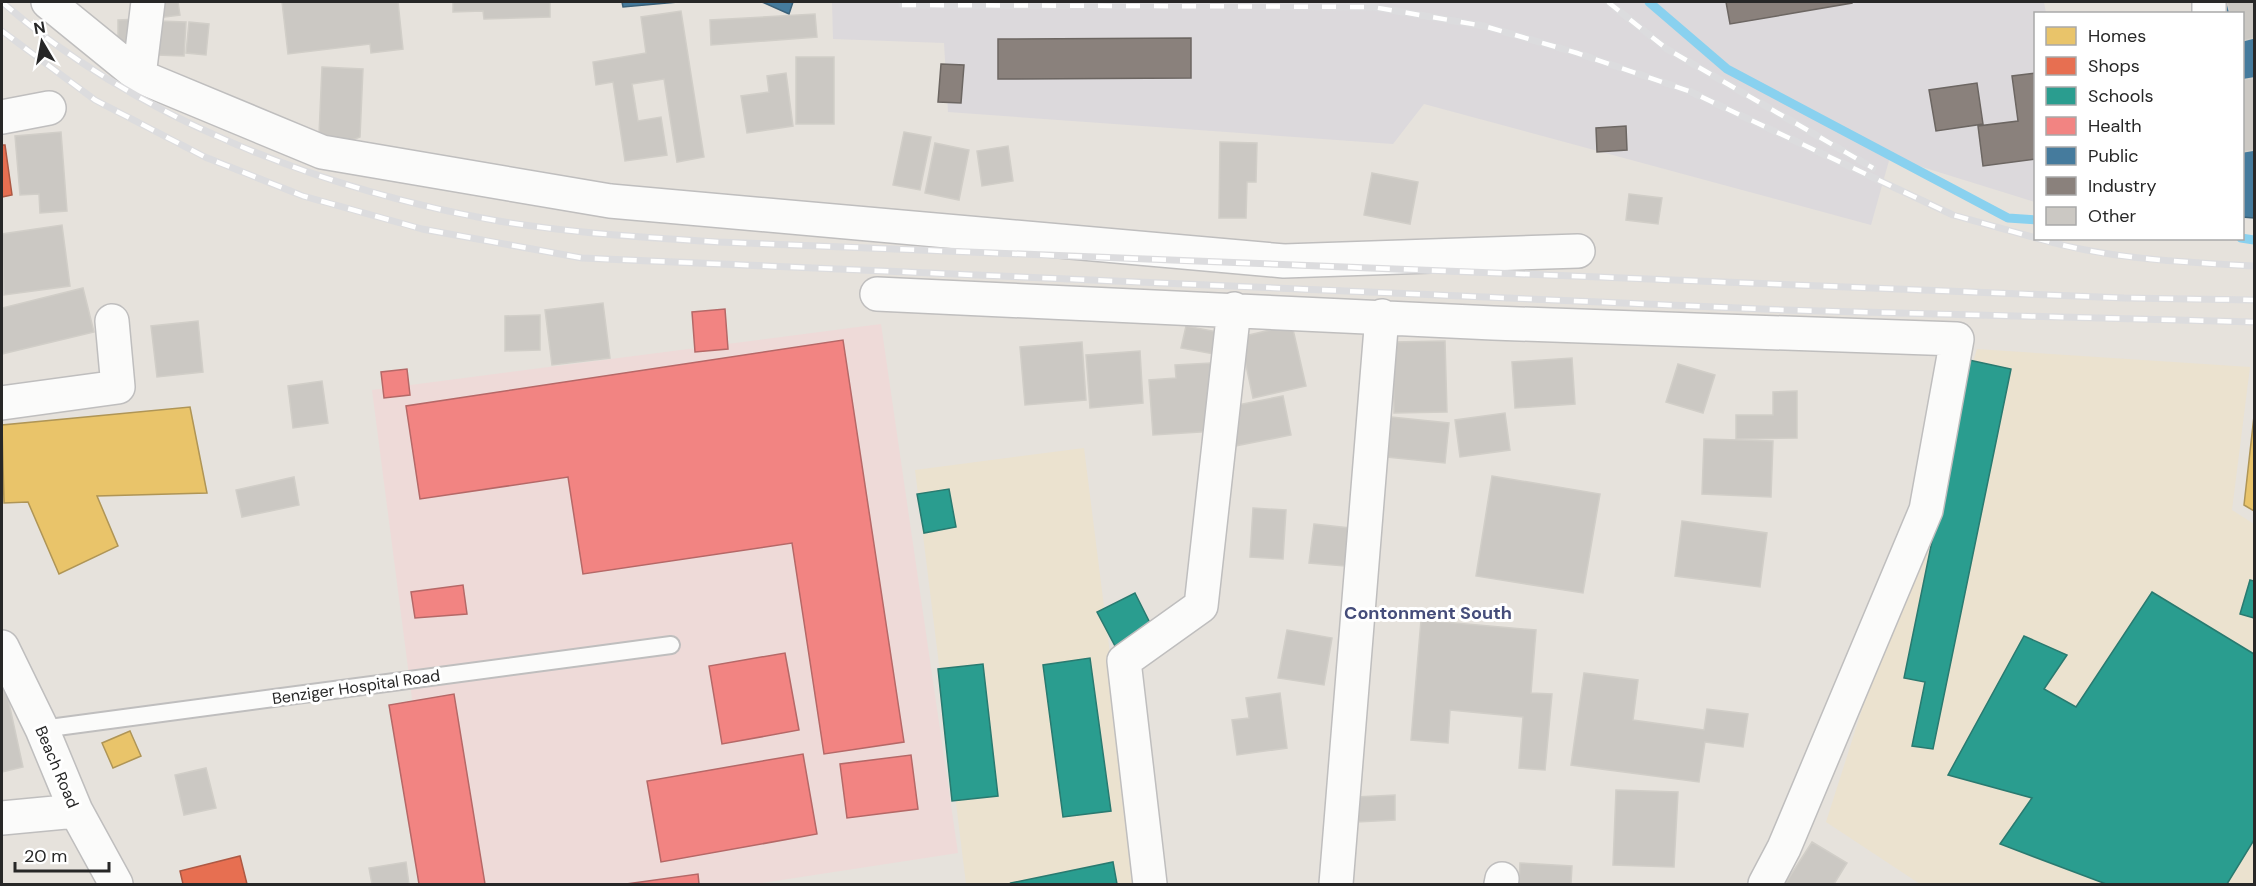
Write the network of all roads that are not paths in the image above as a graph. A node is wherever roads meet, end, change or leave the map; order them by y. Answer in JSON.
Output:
{"nodes":[{"id":1,"x":48,"y":2,"type":"edge"},
{"id":2,"x":148,"y":2,"type":"edge"},
{"id":3,"x":140,"y":76,"type":"junction"},
{"id":4,"x":50,"y":108,"type":"dead end"},
{"id":5,"x":2,"y":117,"type":"edge"},
{"id":6,"x":1578,"y":251,"type":"dead end"},
{"id":7,"x":877,"y":294,"type":"dead end"},
{"id":8,"x":1234,"y":309,"type":"junction"},
{"id":9,"x":1382,"y":316,"type":"junction"},
{"id":10,"x":112,"y":321,"type":"dead end"},
{"id":11,"x":2,"y":403,"type":"edge"},
{"id":12,"x":670,"y":645,"type":"dead end"},
{"id":13,"x":2,"y":647,"type":"edge"},
{"id":14,"x":42,"y":729,"type":"junction"},
{"id":15,"x":76,"y":812,"type":"junction"},
{"id":16,"x":2,"y":818,"type":"edge"},
{"id":17,"x":116,"y":885,"type":"edge"},
{"id":18,"x":1150,"y":885,"type":"edge"},
{"id":19,"x":1336,"y":885,"type":"edge"},
{"id":20,"x":1765,"y":885,"type":"edge"}],
"edges":[{"from":1,"to":3,"type":"street"},
{"from":2,"to":3,"type":"street"},
{"from":3,"to":6,"type":"street"},
{"from":4,"to":5,"type":"street"},
{"from":7,"to":8,"type":"street"},
{"from":8,"to":9,"type":"street"},
{"from":8,"to":18,"type":"street"},
{"from":9,"to":19,"type":"street"},
{"from":9,"to":20,"type":"street"},
{"from":10,"to":11,"type":"street"},
{"from":12,"to":14,"type":"lane","name":"Benziger Hospital Road"},
{"from":13,"to":14,"type":"street","name":"Beach Road"},
{"from":14,"to":15,"type":"street","name":"Beach Road"},
{"from":15,"to":16,"type":"street"},
{"from":15,"to":17,"type":"street","name":"Beach Road"}]}
